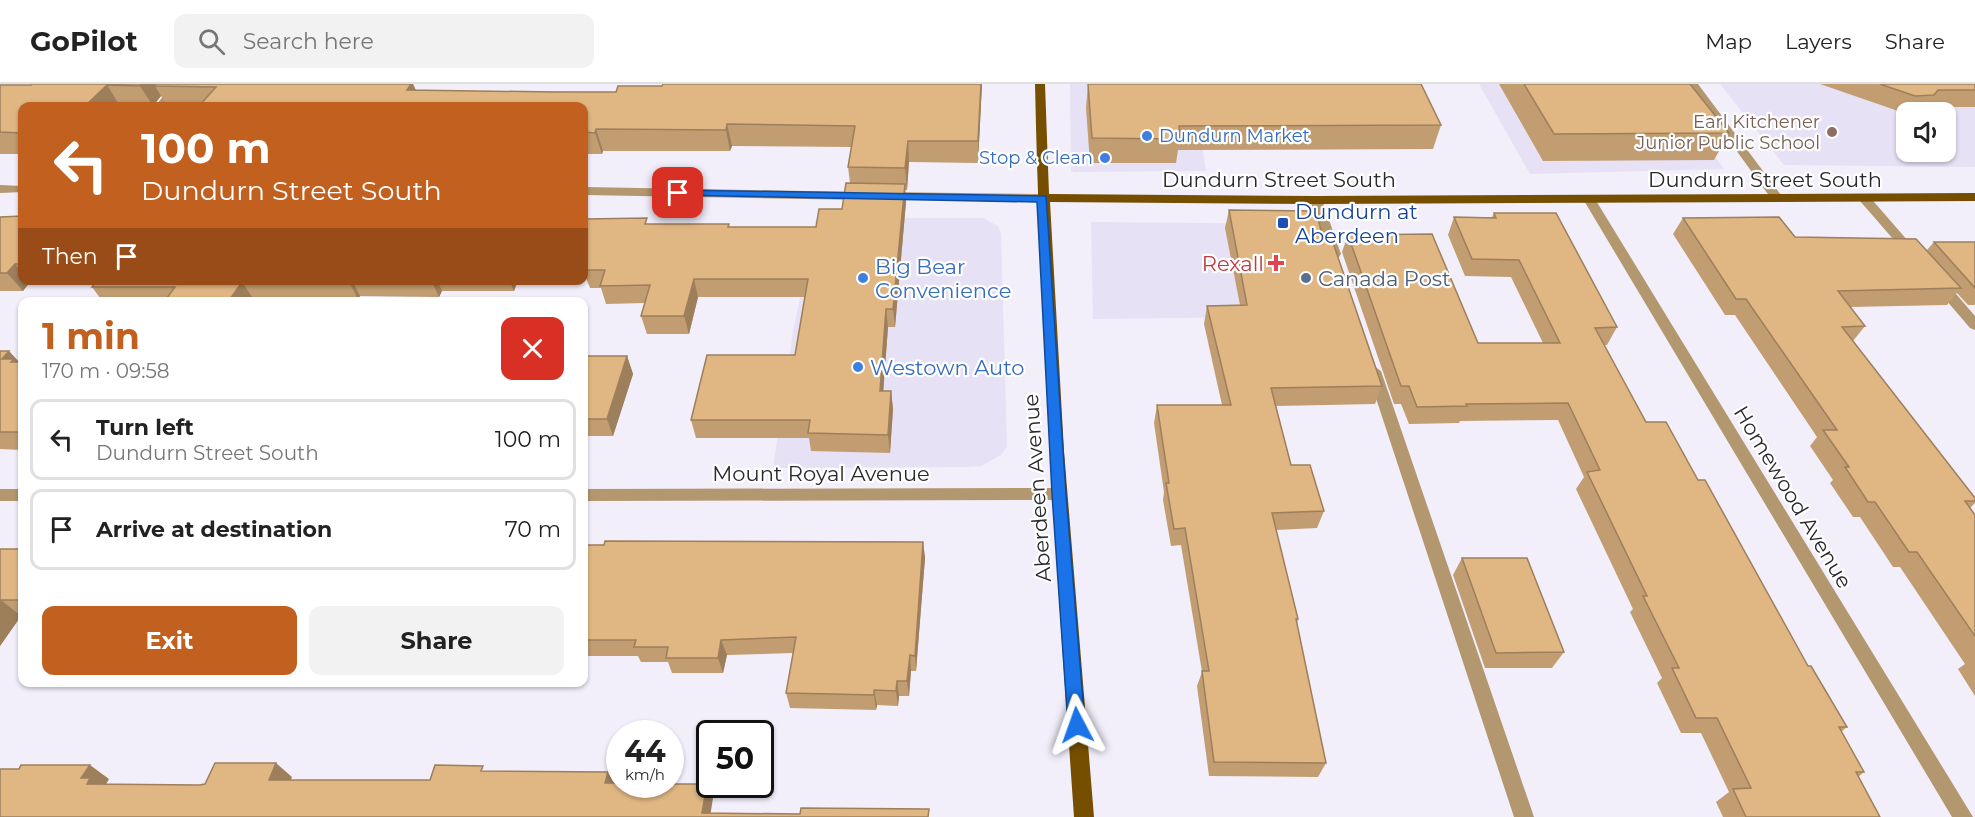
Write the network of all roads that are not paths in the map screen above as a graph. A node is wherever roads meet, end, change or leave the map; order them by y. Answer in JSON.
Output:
{"nodes":[{"id":1,"x":180,"y":84,"type":"edge"},
{"id":2,"x":1040,"y":84,"type":"edge"},
{"id":3,"x":1693,"y":84,"type":"edge"},
{"id":4,"x":164,"y":102,"type":"edge"},
{"id":5,"x":0,"y":189,"type":"edge"},
{"id":6,"x":18,"y":189,"type":"edge"},
{"id":7,"x":588,"y":191,"type":"edge"},
{"id":8,"x":1042,"y":198,"type":"junction"},
{"id":9,"x":1777,"y":198,"type":"junction"},
{"id":10,"x":1864,"y":198,"type":"junction"},
{"id":11,"x":1975,"y":198,"type":"edge"},
{"id":12,"x":1589,"y":199,"type":"junction"},
{"id":13,"x":1316,"y":200,"type":"junction"},
{"id":14,"x":1339,"y":267,"type":"edge"},
{"id":15,"x":1975,"y":325,"type":"edge"},
{"id":16,"x":1369,"y":357,"type":"edge"},
{"id":17,"x":1059,"y":494,"type":"junction"},
{"id":18,"x":0,"y":495,"type":"edge"},
{"id":19,"x":18,"y":495,"type":"edge"},
{"id":20,"x":588,"y":495,"type":"edge"},
{"id":21,"x":1084,"y":817,"type":"edge"},
{"id":22,"x":1524,"y":817,"type":"edge"},
{"id":23,"x":1963,"y":817,"type":"edge"}],
"edges":[{"from":1,"to":4,"type":"street"},
{"from":2,"to":8,"type":"main road","name":"Aberdeen Avenue"},
{"from":3,"to":9,"type":"street"},
{"from":5,"to":6,"type":"street"},
{"from":7,"to":8,"type":"street","name":"Dundurn Street South"},
{"from":8,"to":13,"type":"main road","name":"Dundurn Street South"},
{"from":8,"to":17,"type":"main road","name":"Aberdeen Avenue"},
{"from":9,"to":10,"type":"main road","name":"Dundurn Street South"},
{"from":9,"to":12,"type":"main road","name":"Dundurn Street South"},
{"from":10,"to":11,"type":"main road","name":"Dundurn Street South"},
{"from":10,"to":15,"type":"street"},
{"from":12,"to":13,"type":"main road","name":"Dundurn Street South"},
{"from":12,"to":23,"type":"street","name":"Homewood Avenue"},
{"from":13,"to":14,"type":"street"},
{"from":16,"to":22,"type":"street"},
{"from":17,"to":20,"type":"street","name":"Mount Royal Avenue"},
{"from":17,"to":21,"type":"main road","name":"Aberdeen Avenue"},
{"from":18,"to":19,"type":"street"}]}
